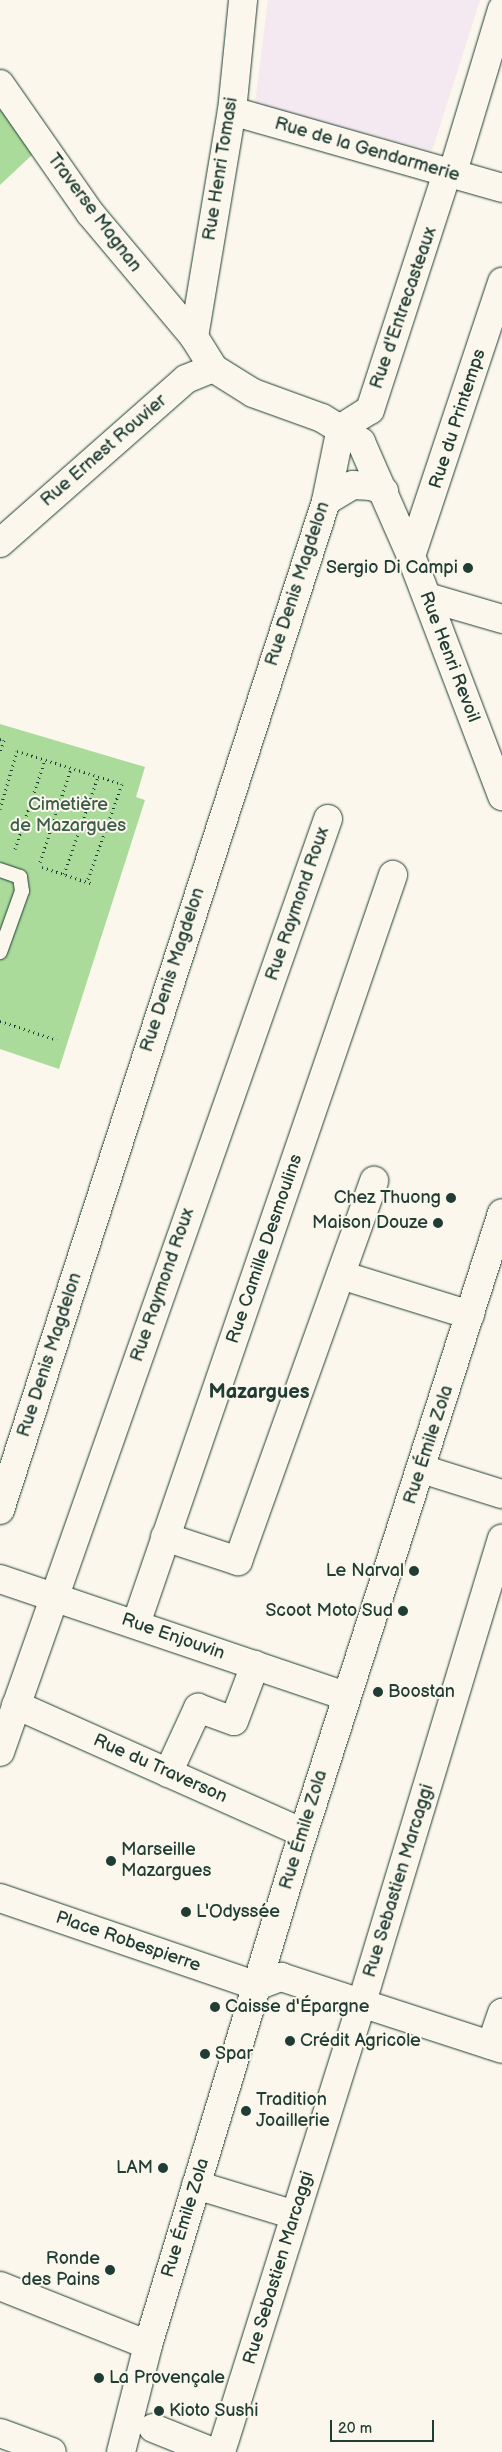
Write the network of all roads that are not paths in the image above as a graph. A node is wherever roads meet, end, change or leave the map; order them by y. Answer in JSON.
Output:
{"nodes":[{"id":1,"x":243,"y":0,"type":"edge"},
{"id":2,"x":502,"y":9,"type":"edge"},
{"id":3,"x":0,"y":84,"type":"edge"},
{"id":4,"x":232,"y":111,"type":"junction"},
{"id":5,"x":450,"y":174,"type":"junction"},
{"id":6,"x":502,"y":188,"type":"edge"},
{"id":7,"x":502,"y":282,"type":"edge"},
{"id":8,"x":194,"y":337,"type":"junction"},
{"id":9,"x":213,"y":368,"type":"junction"},
{"id":10,"x":341,"y":428,"type":"junction"},
{"id":11,"x":384,"y":491,"type":"junction"},
{"id":12,"x":326,"y":501,"type":"junction"},
{"id":13,"x":0,"y":543,"type":"edge"},
{"id":14,"x":411,"y":556,"type":"junction"},
{"id":15,"x":427,"y":597,"type":"junction"},
{"id":16,"x":502,"y":619,"type":"edge"},
{"id":17,"x":502,"y":796,"type":"edge"},
{"id":18,"x":328,"y":819,"type":"dead end"},
{"id":19,"x":0,"y":870,"type":"edge"},
{"id":20,"x":394,"y":875,"type":"dead end"},
{"id":21,"x":0,"y":952,"type":"edge"},
{"id":22,"x":374,"y":1180,"type":"dead end"},
{"id":23,"x":502,"y":1212,"type":"edge"},
{"id":24,"x":341,"y":1275,"type":"junction"},
{"id":25,"x":470,"y":1315,"type":"junction"},
{"id":26,"x":422,"y":1470,"type":"junction"},
{"id":27,"x":502,"y":1494,"type":"edge"},
{"id":28,"x":0,"y":1510,"type":"edge"},
{"id":29,"x":166,"y":1537,"type":"junction"},
{"id":30,"x":502,"y":1539,"type":"edge"},
{"id":31,"x":0,"y":1578,"type":"edge"},
{"id":32,"x":53,"y":1596,"type":"junction"},
{"id":33,"x":136,"y":1624,"type":"junction"},
{"id":34,"x":255,"y":1665,"type":"junction"},
{"id":35,"x":345,"y":1696,"type":"junction"},
{"id":36,"x":16,"y":1705,"type":"junction"},
{"id":37,"x":0,"y":1752,"type":"edge"},
{"id":38,"x":168,"y":1773,"type":"junction"},
{"id":39,"x":303,"y":1833,"type":"junction"},
{"id":40,"x":0,"y":1898,"type":"edge"},
{"id":41,"x":257,"y":1986,"type":"junction"},
{"id":42,"x":362,"y":2002,"type":"junction"},
{"id":43,"x":502,"y":2013,"type":"edge"},
{"id":44,"x":497,"y":2047,"type":"edge"},
{"id":45,"x":196,"y":2185,"type":"junction"},
{"id":46,"x":296,"y":2215,"type":"junction"},
{"id":47,"x":0,"y":2286,"type":"edge"},
{"id":48,"x":148,"y":2345,"type":"junction"},
{"id":49,"x":153,"y":2428,"type":"dead end"},
{"id":50,"x":0,"y":2433,"type":"edge"},
{"id":51,"x":52,"y":2452,"type":"edge"},
{"id":52,"x":121,"y":2452,"type":"edge"},
{"id":53,"x":213,"y":2452,"type":"edge"},
{"id":54,"x":220,"y":2452,"type":"edge"}],
"edges":[{"from":1,"to":4,"type":"street","name":"Rue Henri Tomasi"},
{"from":2,"to":5,"type":"street","name":"Rue d'Entrecasteaux"},
{"from":3,"to":8,"type":"street","name":"Traverse Magnan"},
{"from":4,"to":5,"type":"street","name":"Rue de la Gendarmerie"},
{"from":4,"to":8,"type":"street","name":"Rue Henri Tomasi"},
{"from":5,"to":6,"type":"street","name":"Rue de la Gendarmerie"},
{"from":5,"to":10,"type":"street","name":"Rue d'Entrecasteaux"},
{"from":7,"to":14,"type":"street","name":"Rue du Printemps"},
{"from":8,"to":9,"type":"street","name":"Rue Henri Revoil"},
{"from":9,"to":10,"type":"street","name":"Rue Henri Revoil"},
{"from":9,"to":13,"type":"street","name":"Rue Ernest Rouvier"},
{"from":10,"to":11,"type":"street","name":"Rue Henri Revoil"},
{"from":10,"to":12,"type":"street","name":"Rue Denis Magdelon"},
{"from":11,"to":12,"type":"street"},
{"from":11,"to":14,"type":"street","name":"Rue Henri Revoil"},
{"from":12,"to":28,"type":"street","name":"Rue Denis Magdelon"},
{"from":14,"to":15,"type":"street","name":"Rue Henri Revoil"},
{"from":15,"to":16,"type":"street"},
{"from":15,"to":17,"type":"street","name":"Rue Henri Revoil"},
{"from":18,"to":32,"type":"street","name":"Rue Raymond Roux"},
{"from":19,"to":21,"type":"lane"},
{"from":20,"to":29,"type":"street","name":"Rue Camille Desmoulins"},
{"from":22,"to":24,"type":"street"},
{"from":23,"to":25,"type":"street","name":"Rue Émile Zola"},
{"from":24,"to":25,"type":"street"},
{"from":24,"to":29,"type":"street"},
{"from":25,"to":26,"type":"street","name":"Rue Émile Zola"},
{"from":26,"to":27,"type":"street"},
{"from":26,"to":35,"type":"street","name":"Rue Émile Zola"},
{"from":29,"to":33,"type":"street","name":"Rue Camille Desmoulins"},
{"from":30,"to":42,"type":"street","name":"Rue Sebastien Marcaggi"},
{"from":31,"to":32,"type":"street","name":"Rue Enjouvin"},
{"from":32,"to":33,"type":"street","name":"Rue Enjouvin"},
{"from":32,"to":36,"type":"street","name":"Rue Raymond Roux"},
{"from":33,"to":34,"type":"street","name":"Rue Enjouvin"},
{"from":34,"to":35,"type":"street","name":"Rue Enjouvin"},
{"from":34,"to":38,"type":"street"},
{"from":35,"to":39,"type":"street","name":"Rue Émile Zola"},
{"from":36,"to":37,"type":"street","name":"Rue Raymond Roux"},
{"from":36,"to":38,"type":"street","name":"Rue du Traverson"},
{"from":38,"to":39,"type":"street","name":"Rue du Traverson"},
{"from":39,"to":41,"type":"street","name":"Rue Émile Zola"},
{"from":40,"to":41,"type":"street","name":"Place Robespierre"},
{"from":41,"to":42,"type":"street"},
{"from":41,"to":45,"type":"street","name":"Rue Émile Zola"},
{"from":42,"to":44,"type":"street"},
{"from":42,"to":46,"type":"street","name":"Rue Sebastien Marcaggi"},
{"from":43,"to":44,"type":"street"},
{"from":45,"to":46,"type":"street"},
{"from":45,"to":48,"type":"street","name":"Rue Émile Zola"},
{"from":46,"to":54,"type":"street","name":"Rue Sebastien Marcaggi"},
{"from":47,"to":48,"type":"street"},
{"from":48,"to":52,"type":"street","name":"Rue Émile Zola"},
{"from":49,"to":53,"type":"street"},
{"from":50,"to":51,"type":"street"}]}
